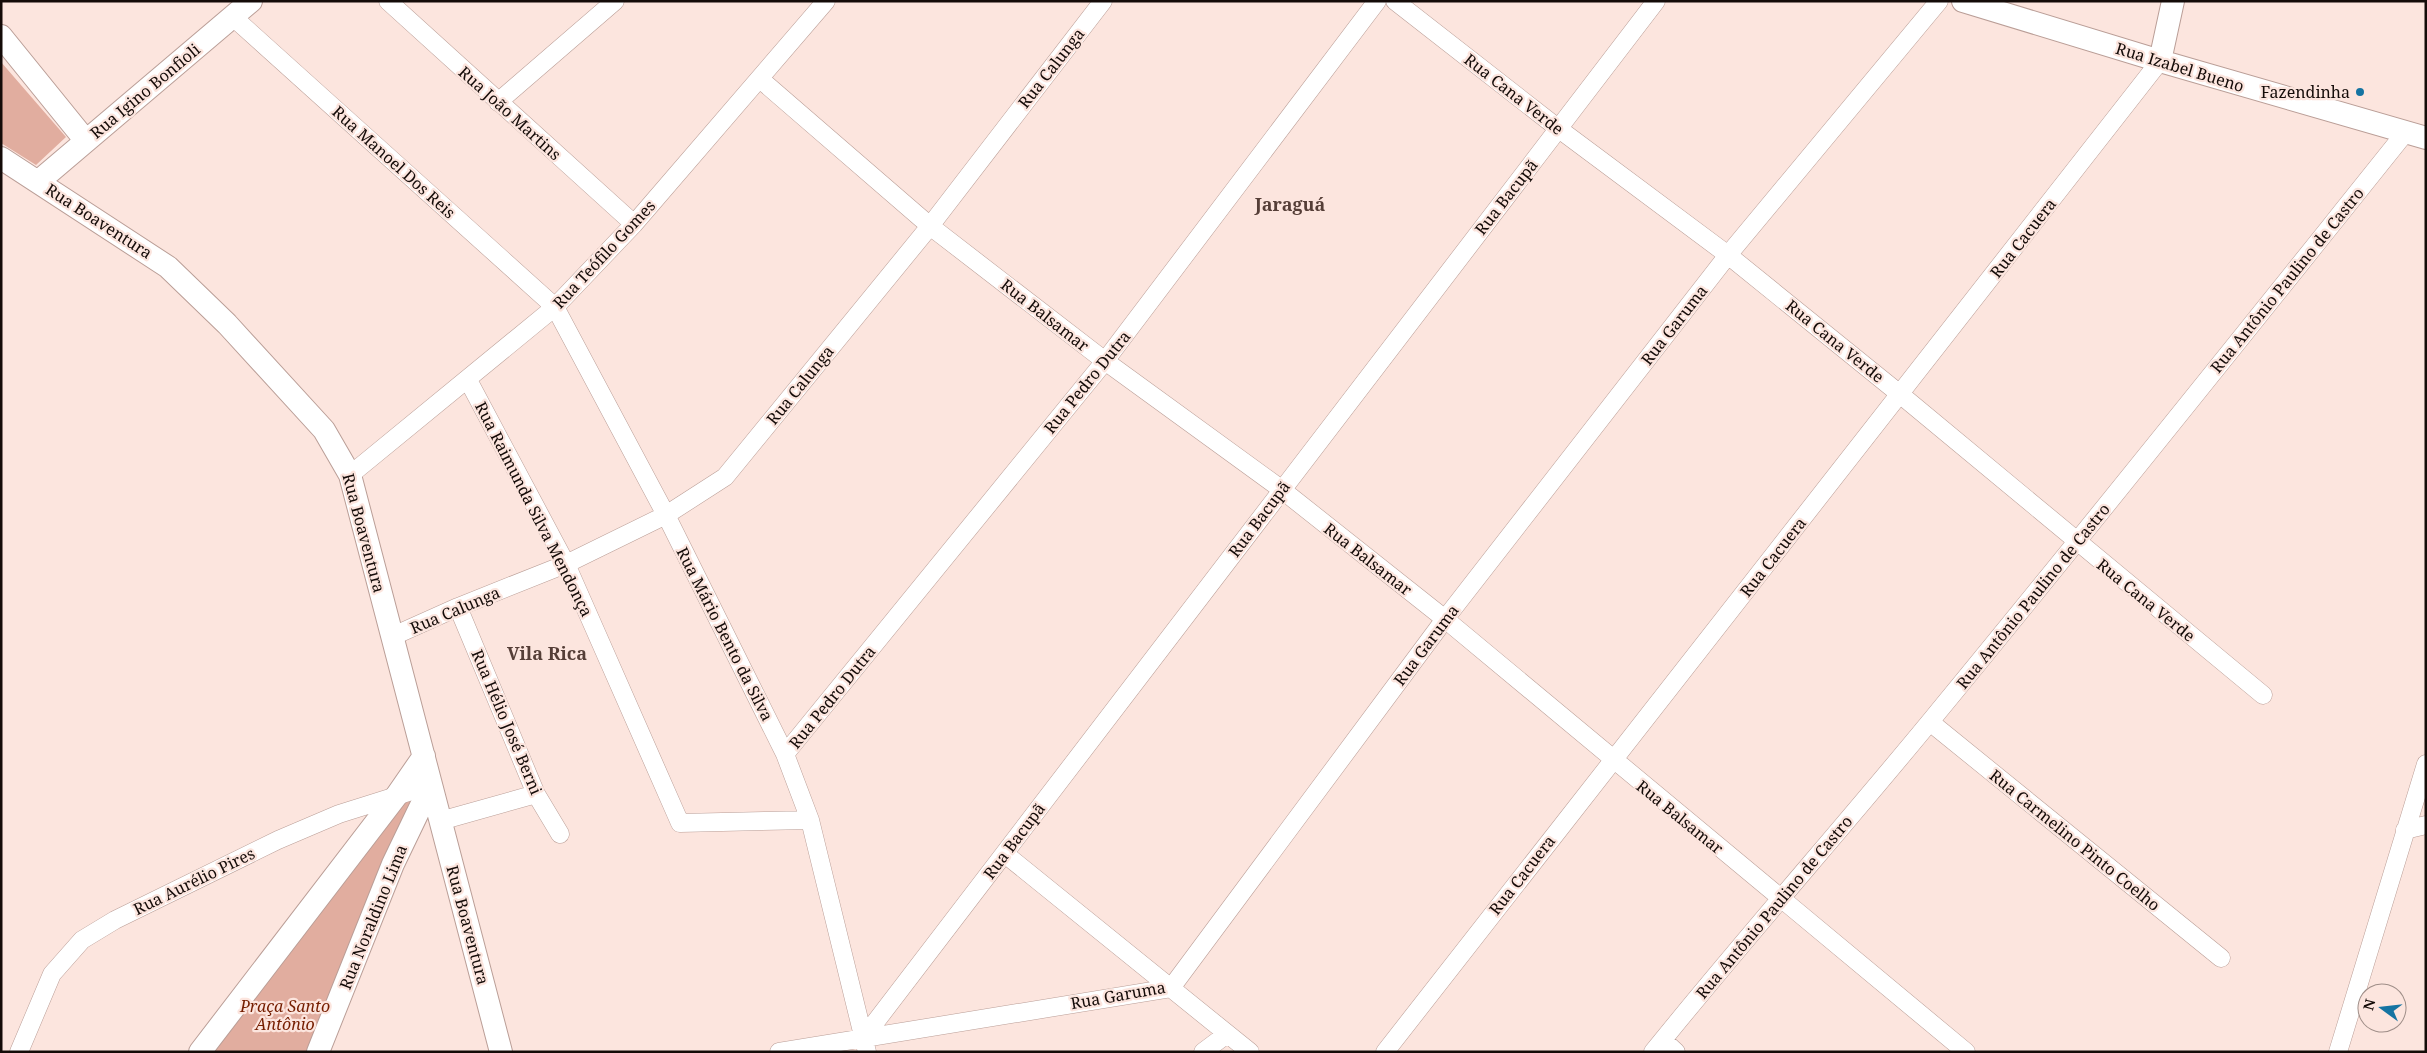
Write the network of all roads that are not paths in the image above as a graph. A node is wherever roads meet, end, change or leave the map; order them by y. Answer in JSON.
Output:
{"nodes":[{"id":1,"x":251,"y":1,"type":"edge"},
{"id":2,"x":388,"y":1,"type":"edge"},
{"id":3,"x":615,"y":1,"type":"edge"},
{"id":4,"x":826,"y":1,"type":"edge"},
{"id":5,"x":1102,"y":1,"type":"edge"},
{"id":6,"x":1377,"y":1,"type":"edge"},
{"id":7,"x":1395,"y":1,"type":"edge"},
{"id":8,"x":1656,"y":1,"type":"edge"},
{"id":9,"x":1938,"y":1,"type":"edge"},
{"id":10,"x":1963,"y":1,"type":"edge"},
{"id":11,"x":2173,"y":1,"type":"edge"},
{"id":12,"x":233,"y":17,"type":"junction"},
{"id":13,"x":1,"y":36,"type":"edge"},
{"id":14,"x":2160,"y":61,"type":"junction"},
{"id":15,"x":760,"y":79,"type":"junction"},
{"id":16,"x":498,"y":102,"type":"junction"},
{"id":17,"x":1559,"y":129,"type":"junction"},
{"id":18,"x":2415,"y":136,"type":"edge"},
{"id":19,"x":86,"y":141,"type":"junction"},
{"id":20,"x":1,"y":158,"type":"edge"},
{"id":21,"x":39,"y":181,"type":"junction"},
{"id":22,"x":634,"y":224,"type":"junction"},
{"id":23,"x":930,"y":226,"type":"junction"},
{"id":24,"x":1728,"y":255,"type":"junction"},
{"id":25,"x":555,"y":307,"type":"junction"},
{"id":26,"x":1105,"y":361,"type":"junction"},
{"id":27,"x":468,"y":380,"type":"junction"},
{"id":28,"x":1901,"y":395,"type":"junction"},
{"id":29,"x":350,"y":475,"type":"junction"},
{"id":30,"x":1281,"y":489,"type":"junction"},
{"id":31,"x":666,"y":515,"type":"junction"},
{"id":32,"x":2077,"y":543,"type":"junction"},
{"id":33,"x":566,"y":564,"type":"junction"},
{"id":34,"x":458,"y":607,"type":"junction"},
{"id":35,"x":1445,"y":620,"type":"junction"},
{"id":36,"x":391,"y":637,"type":"junction"},
{"id":37,"x":2262,"y":696,"type":"dead end"},
{"id":38,"x":1930,"y":722,"type":"junction"},
{"id":39,"x":785,"y":754,"type":"junction"},
{"id":40,"x":424,"y":756,"type":"junction"},
{"id":41,"x":1612,"y":760,"type":"junction"},
{"id":42,"x":2426,"y":764,"type":"edge"},
{"id":43,"x":431,"y":785,"type":"junction"},
{"id":44,"x":536,"y":794,"type":"junction"},
{"id":45,"x":397,"y":795,"type":"junction"},
{"id":46,"x":810,"y":820,"type":"junction"},
{"id":47,"x":440,"y":821,"type":"junction"},
{"id":48,"x":2426,"y":825,"type":"edge"},
{"id":49,"x":2405,"y":830,"type":"junction"},
{"id":50,"x":560,"y":834,"type":"dead end"},
{"id":51,"x":1005,"y":854,"type":"junction"},
{"id":52,"x":1780,"y":898,"type":"junction"},
{"id":53,"x":2221,"y":958,"type":"dead end"},
{"id":54,"x":1171,"y":988,"type":"junction"},
{"id":55,"x":1227,"y":1034,"type":"junction"},
{"id":56,"x":866,"y":1045,"type":"edge"},
{"id":57,"x":1658,"y":1046,"type":"edge"},
{"id":58,"x":19,"y":1052,"type":"edge"},
{"id":59,"x":200,"y":1052,"type":"edge"},
{"id":60,"x":318,"y":1052,"type":"edge"},
{"id":61,"x":501,"y":1052,"type":"edge"},
{"id":62,"x":779,"y":1052,"type":"edge"},
{"id":63,"x":1203,"y":1052,"type":"edge"},
{"id":64,"x":1250,"y":1052,"type":"edge"},
{"id":65,"x":1385,"y":1052,"type":"edge"},
{"id":66,"x":1676,"y":1052,"type":"edge"},
{"id":67,"x":1966,"y":1052,"type":"edge"},
{"id":68,"x":2338,"y":1052,"type":"edge"}],
"edges":[{"from":1,"to":12,"type":"street","name":"Rua Igino Bonfioli"},
{"from":2,"to":16,"type":"street","name":"Rua João Martins"},
{"from":3,"to":16,"type":"street"},
{"from":4,"to":15,"type":"street","name":"Rua Teófilo Gomes"},
{"from":5,"to":23,"type":"street","name":"Rua Calunga"},
{"from":6,"to":26,"type":"street","name":"Rua Pedro Dutra"},
{"from":7,"to":17,"type":"street","name":"Rua Cana Verde"},
{"from":8,"to":17,"type":"street","name":"Rua Bacupã"},
{"from":9,"to":24,"type":"street","name":"Rua Garuma"},
{"from":10,"to":14,"type":"street","name":"Rua Izabel Bueno"},
{"from":11,"to":14,"type":"street"},
{"from":12,"to":19,"type":"street","name":"Rua Igino Bonfioli"},
{"from":12,"to":25,"type":"street","name":"Rua Manoel Dos Reis"},
{"from":13,"to":19,"type":"street"},
{"from":14,"to":18,"type":"street","name":"Rua Izabel Bueno"},
{"from":14,"to":28,"type":"street","name":"Rua Cacuera"},
{"from":15,"to":22,"type":"street","name":"Rua Teófilo Gomes"},
{"from":15,"to":23,"type":"street","name":"Rua Balsamar"},
{"from":16,"to":22,"type":"street","name":"Rua João Martins"},
{"from":17,"to":24,"type":"street","name":"Rua Cana Verde"},
{"from":17,"to":30,"type":"street","name":"Rua Bacupã"},
{"from":18,"to":32,"type":"street","name":"Rua Antônio Paulino de Castro"},
{"from":19,"to":21,"type":"street","name":"Rua Igino Bonfioli"},
{"from":20,"to":21,"type":"street","name":"Rua Boaventura"},
{"from":21,"to":29,"type":"street","name":"Rua Boaventura"},
{"from":22,"to":25,"type":"street","name":"Rua Teófilo Gomes"},
{"from":23,"to":26,"type":"street","name":"Rua Balsamar"},
{"from":23,"to":31,"type":"street","name":"Rua Calunga"},
{"from":24,"to":28,"type":"street","name":"Rua Cana Verde"},
{"from":24,"to":35,"type":"street","name":"Rua Garuma"},
{"from":25,"to":27,"type":"street","name":"Rua Teófilo Gomes"},
{"from":25,"to":31,"type":"street","name":"Rua Mário Bento da Silva"},
{"from":26,"to":30,"type":"street","name":"Rua Balsamar"},
{"from":26,"to":39,"type":"street","name":"Rua Pedro Dutra"},
{"from":27,"to":29,"type":"street","name":"Rua Teófilo Gomes"},
{"from":27,"to":33,"type":"street","name":"Rua Raimunda Silva Mendonça"},
{"from":28,"to":32,"type":"street","name":"Rua Cana Verde"},
{"from":28,"to":41,"type":"street","name":"Rua Cacuera"},
{"from":29,"to":36,"type":"street","name":"Rua Boaventura"},
{"from":30,"to":35,"type":"street","name":"Rua Balsamar"},
{"from":30,"to":51,"type":"street","name":"Rua Bacupã"},
{"from":31,"to":33,"type":"street","name":"Rua Calunga"},
{"from":31,"to":39,"type":"street","name":"Rua Mário Bento da Silva"},
{"from":32,"to":37,"type":"street","name":"Rua Cana Verde"},
{"from":32,"to":38,"type":"street","name":"Rua Antônio Paulino de Castro"},
{"from":33,"to":34,"type":"street","name":"Rua Calunga"},
{"from":33,"to":46,"type":"street","name":"Rua Raimunda Silva Mendonça"},
{"from":34,"to":36,"type":"street","name":"Rua Calunga"},
{"from":34,"to":44,"type":"street","name":"Rua Hélio José Berni"},
{"from":35,"to":41,"type":"street","name":"Rua Balsamar"},
{"from":35,"to":54,"type":"street","name":"Rua Garuma"},
{"from":36,"to":40,"type":"street","name":"Rua Boaventura"},
{"from":38,"to":52,"type":"street","name":"Rua Antônio Paulino de Castro"},
{"from":38,"to":53,"type":"street","name":"Rua Carmelino Pinto Coelho"},
{"from":39,"to":46,"type":"street","name":"Rua Mário Bento da Silva"},
{"from":40,"to":43,"type":"street","name":"Rua Boaventura"},
{"from":40,"to":45,"type":"street"},
{"from":41,"to":52,"type":"street","name":"Rua Balsamar"},
{"from":41,"to":65,"type":"street","name":"Rua Cacuera"},
{"from":42,"to":49,"type":"street"},
{"from":43,"to":45,"type":"street","name":"Rua Aurélio Pires"},
{"from":43,"to":47,"type":"street","name":"Rua Boaventura"},
{"from":43,"to":60,"type":"street","name":"Rua Noraldino Lima"},
{"from":44,"to":47,"type":"street"},
{"from":44,"to":50,"type":"street","name":"Rua Hélio José Berni"},
{"from":45,"to":58,"type":"street","name":"Rua Aurélio Pires"},
{"from":45,"to":59,"type":"street"},
{"from":46,"to":56,"type":"street","name":"Rua Mário Bento da Silva"},
{"from":47,"to":61,"type":"street","name":"Rua Boaventura"},
{"from":48,"to":49,"type":"street"},
{"from":49,"to":68,"type":"street"},
{"from":51,"to":54,"type":"street"},
{"from":51,"to":56,"type":"street","name":"Rua Bacupã"},
{"from":52,"to":57,"type":"street","name":"Rua Antônio Paulino de Castro"},
{"from":52,"to":67,"type":"street","name":"Rua Balsamar"},
{"from":54,"to":55,"type":"street"},
{"from":54,"to":56,"type":"street","name":"Rua Garuma"},
{"from":55,"to":63,"type":"street"},
{"from":55,"to":64,"type":"street"},
{"from":56,"to":62,"type":"street","name":"Rua Garuma"},
{"from":57,"to":66,"type":"street"}]}
